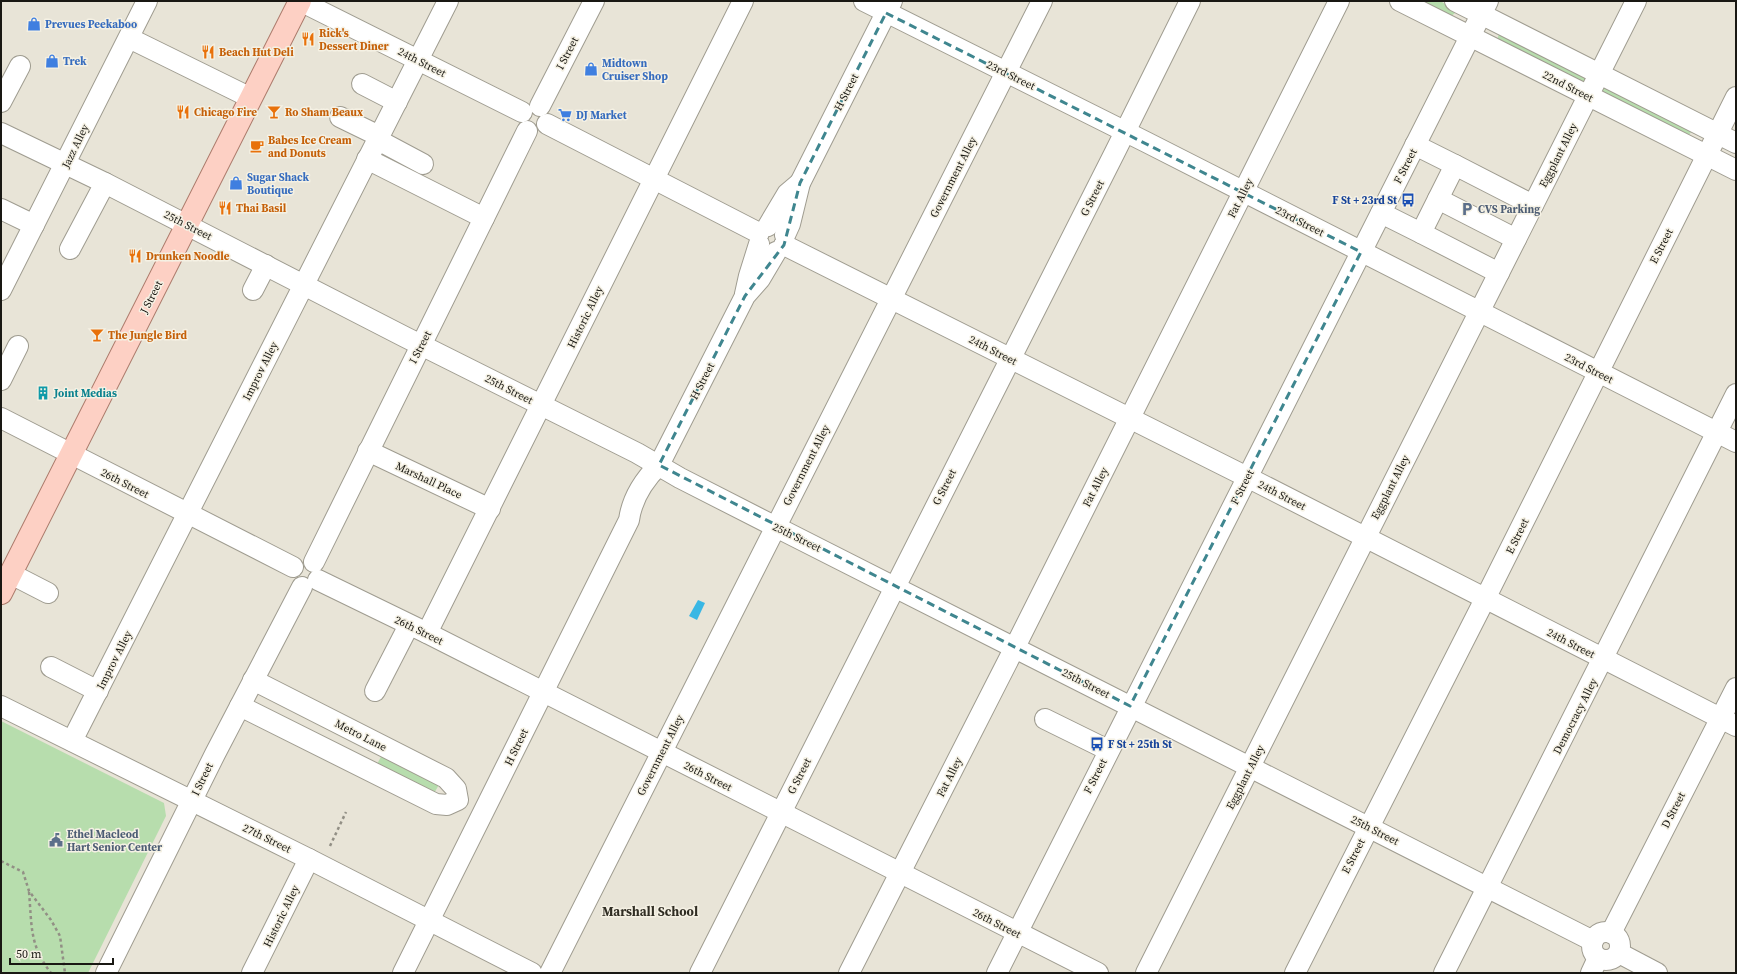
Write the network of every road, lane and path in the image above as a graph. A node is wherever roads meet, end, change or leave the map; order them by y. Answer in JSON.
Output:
{"nodes":[{"id":1,"x":147,"y":1,"type":"edge"},
{"id":2,"x":300,"y":1,"type":"edge"},
{"id":3,"x":448,"y":1,"type":"edge"},
{"id":4,"x":594,"y":1,"type":"edge"},
{"id":5,"x":742,"y":1,"type":"edge"},
{"id":6,"x":864,"y":1,"type":"edge"},
{"id":7,"x":1042,"y":1,"type":"edge"},
{"id":8,"x":1190,"y":1,"type":"edge"},
{"id":9,"x":1339,"y":1,"type":"edge"},
{"id":10,"x":1400,"y":1,"type":"edge"},
{"id":11,"x":1455,"y":1,"type":"edge"},
{"id":12,"x":1636,"y":1,"type":"edge"},
{"id":13,"x":889,"y":7,"type":"edge"},
{"id":14,"x":1484,"y":8,"type":"edge"},
{"id":15,"x":132,"y":28,"type":"junction"},
{"id":16,"x":1470,"y":36,"type":"junction"},
{"id":17,"x":418,"y":60,"type":"junction"},
{"id":18,"x":20,"y":66,"type":"dead end"},
{"id":19,"x":1006,"y":72,"type":"junction"},
{"id":20,"x":1599,"y":74,"type":"junction"},
{"id":21,"x":362,"y":84,"type":"dead end"},
{"id":22,"x":1588,"y":96,"type":"junction"},
{"id":23,"x":1736,"y":97,"type":"edge"},
{"id":24,"x":251,"y":98,"type":"junction"},
{"id":25,"x":1,"y":102,"type":"edge"},
{"id":26,"x":397,"y":102,"type":"junction"},
{"id":27,"x":529,"y":116,"type":"junction"},
{"id":28,"x":340,"y":117,"type":"dead end"},
{"id":29,"x":1125,"y":132,"type":"junction"},
{"id":30,"x":1,"y":133,"type":"edge"},
{"id":31,"x":1717,"y":134,"type":"junction"},
{"id":32,"x":378,"y":138,"type":"junction"},
{"id":33,"x":1736,"y":143,"type":"edge"},
{"id":34,"x":1415,"y":144,"type":"junction"},
{"id":35,"x":1706,"y":156,"type":"junction"},
{"id":36,"x":367,"y":159,"type":"junction"},
{"id":37,"x":66,"y":164,"type":"junction"},
{"id":38,"x":423,"y":164,"type":"dead end"},
{"id":39,"x":1455,"y":165,"type":"junction"},
{"id":40,"x":1736,"y":170,"type":"edge"},
{"id":41,"x":653,"y":179,"type":"junction"},
{"id":42,"x":104,"y":183,"type":"junction"},
{"id":43,"x":1243,"y":192,"type":"junction"},
{"id":44,"x":1438,"y":199,"type":"junction"},
{"id":45,"x":1533,"y":205,"type":"junction"},
{"id":46,"x":1,"y":209,"type":"edge"},
{"id":47,"x":1381,"y":213,"type":"junction"},
{"id":48,"x":484,"y":218,"type":"junction"},
{"id":49,"x":34,"y":225,"type":"junction"},
{"id":50,"x":187,"y":225,"type":"junction"},
{"id":51,"x":1420,"y":233,"type":"junction"},
{"id":52,"x":772,"y":239,"type":"junction"},
{"id":53,"x":1516,"y":239,"type":"junction"},
{"id":54,"x":70,"y":249,"type":"dead end"},
{"id":55,"x":1361,"y":252,"type":"junction"},
{"id":56,"x":266,"y":265,"type":"junction"},
{"id":57,"x":1499,"y":273,"type":"junction"},
{"id":58,"x":304,"y":284,"type":"junction"},
{"id":59,"x":1,"y":290,"type":"edge"},
{"id":60,"x":253,"y":290,"type":"dead end"},
{"id":61,"x":891,"y":298,"type":"junction"},
{"id":62,"x":1479,"y":312,"type":"junction"},
{"id":63,"x":421,"y":345,"type":"junction"},
{"id":64,"x":18,"y":346,"type":"dead end"},
{"id":65,"x":1009,"y":359,"type":"junction"},
{"id":66,"x":1598,"y":372,"type":"junction"},
{"id":67,"x":1,"y":380,"type":"edge"},
{"id":68,"x":1736,"y":394,"type":"edge"},
{"id":69,"x":542,"y":406,"type":"junction"},
{"id":70,"x":1,"y":418,"type":"edge"},
{"id":71,"x":1130,"y":418,"type":"junction"},
{"id":72,"x":1716,"y":433,"type":"junction"},
{"id":73,"x":1736,"y":442,"type":"edge"},
{"id":74,"x":368,"y":451,"type":"junction"},
{"id":75,"x":71,"y":455,"type":"junction"},
{"id":76,"x":659,"y":465,"type":"junction"},
{"id":77,"x":1247,"y":477,"type":"junction"},
{"id":78,"x":490,"y":509,"type":"junction"},
{"id":79,"x":188,"y":514,"type":"junction"},
{"id":80,"x":776,"y":527,"type":"junction"},
{"id":81,"x":1365,"y":537,"type":"junction"},
{"id":82,"x":10,"y":574,"type":"junction"},
{"id":83,"x":311,"y":576,"type":"junction"},
{"id":84,"x":894,"y":586,"type":"junction"},
{"id":85,"x":1,"y":593,"type":"edge"},
{"id":86,"x":48,"y":593,"type":"dead end"},
{"id":87,"x":1485,"y":599,"type":"junction"},
{"id":88,"x":409,"y":625,"type":"junction"},
{"id":89,"x":427,"y":633,"type":"junction"},
{"id":90,"x":1015,"y":647,"type":"junction"},
{"id":91,"x":1603,"y":659,"type":"junction"},
{"id":92,"x":51,"y":667,"type":"dead end"},
{"id":93,"x":253,"y":680,"type":"junction"},
{"id":94,"x":1736,"y":688,"type":"edge"},
{"id":95,"x":98,"y":691,"type":"junction"},
{"id":96,"x":375,"y":691,"type":"dead end"},
{"id":97,"x":543,"y":693,"type":"junction"},
{"id":98,"x":1,"y":706,"type":"edge"},
{"id":99,"x":240,"y":706,"type":"junction"},
{"id":100,"x":1130,"y":706,"type":"junction"},
{"id":101,"x":1045,"y":719,"type":"dead end"},
{"id":102,"x":1728,"y":723,"type":"edge"},
{"id":103,"x":72,"y":741,"type":"junction"},
{"id":104,"x":1108,"y":750,"type":"junction"},
{"id":105,"x":662,"y":752,"type":"junction"},
{"id":106,"x":1250,"y":766,"type":"junction"},
{"id":107,"x":458,"y":800,"type":"junction"},
{"id":108,"x":192,"y":801,"type":"junction"},
{"id":109,"x":346,"y":812,"type":"dead end"},
{"id":110,"x":780,"y":813,"type":"junction"},
{"id":111,"x":483,"y":814,"type":"junction"},
{"id":112,"x":1368,"y":826,"type":"junction"},
{"id":113,"x":330,"y":846,"type":"dead end"},
{"id":114,"x":309,"y":859,"type":"junction"},
{"id":115,"x":1,"y":861,"type":"edge"},
{"id":116,"x":900,"y":873,"type":"junction"},
{"id":117,"x":1488,"y":888,"type":"junction"},
{"id":118,"x":29,"y":891,"type":"junction"},
{"id":119,"x":429,"y":921,"type":"junction"},
{"id":120,"x":1017,"y":933,"type":"junction"},
{"id":121,"x":1611,"y":933,"type":"junction"},
{"id":122,"x":1619,"y":953,"type":"junction"},
{"id":123,"x":1594,"y":957,"type":"edge"},
{"id":124,"x":51,"y":973,"type":"edge"},
{"id":125,"x":66,"y":973,"type":"edge"},
{"id":126,"x":106,"y":973,"type":"edge"},
{"id":127,"x":252,"y":973,"type":"edge"},
{"id":128,"x":403,"y":973,"type":"edge"},
{"id":129,"x":532,"y":973,"type":"edge"},
{"id":130,"x":550,"y":973,"type":"edge"},
{"id":131,"x":700,"y":973,"type":"edge"},
{"id":132,"x":849,"y":973,"type":"edge"},
{"id":133,"x":997,"y":973,"type":"edge"},
{"id":134,"x":1098,"y":973,"type":"edge"},
{"id":135,"x":1146,"y":973,"type":"edge"},
{"id":136,"x":1295,"y":973,"type":"edge"},
{"id":137,"x":1444,"y":973,"type":"edge"},
{"id":138,"x":1657,"y":973,"type":"edge"}],
"edges":[{"from":1,"to":15,"type":"street","name":"Jazz Alley"},
{"from":2,"to":17,"type":"street","name":"24th Street"},
{"from":2,"to":24,"type":"main road","name":"J Street"},
{"from":3,"to":17,"type":"street","name":"Improv Alley"},
{"from":4,"to":27,"type":"street","name":"I Street"},
{"from":5,"to":41,"type":"street","name":"Historic Alley"},
{"from":6,"to":13,"type":"street","name":"23rd Street"},
{"from":7,"to":19,"type":"street","name":"Government Alley"},
{"from":8,"to":29,"type":"street","name":"G Street"},
{"from":9,"to":43,"type":"street","name":"Fat Alley"},
{"from":10,"to":16,"type":"street","name":"22nd Street"},
{"from":11,"to":14,"type":"street"},
{"from":12,"to":20,"type":"street","name":"Eggplant Alley"},
{"from":13,"to":19,"type":"street","name":"23rd Street"},
{"from":13,"to":52,"type":"street","name":"H Street"},
{"from":14,"to":16,"type":"street","name":"F Street"},
{"from":14,"to":20,"type":"street"},
{"from":15,"to":24,"type":"street"},
{"from":15,"to":37,"type":"street","name":"Jazz Alley"},
{"from":16,"to":22,"type":"street","name":"22nd Street"},
{"from":16,"to":34,"type":"street","name":"F Street"},
{"from":17,"to":26,"type":"street","name":"Improv Alley"},
{"from":17,"to":27,"type":"street","name":"24th Street"},
{"from":18,"to":25,"type":"street"},
{"from":19,"to":29,"type":"street","name":"23rd Street"},
{"from":19,"to":61,"type":"street","name":"Government Alley"},
{"from":20,"to":22,"type":"street","name":"Eggplant Alley"},
{"from":20,"to":31,"type":"street"},
{"from":21,"to":26,"type":"street"},
{"from":22,"to":35,"type":"street","name":"22nd Street"},
{"from":22,"to":45,"type":"street","name":"Eggplant Alley"},
{"from":23,"to":31,"type":"street","name":"E Street"},
{"from":24,"to":50,"type":"main road","name":"J Street"},
{"from":26,"to":32,"type":"street","name":"Improv Alley"},
{"from":27,"to":41,"type":"street","name":"24th Street"},
{"from":27,"to":48,"type":"street","name":"I Street"},
{"from":28,"to":32,"type":"street"},
{"from":29,"to":43,"type":"street","name":"23rd Street"},
{"from":29,"to":65,"type":"street","name":"G Street"},
{"from":30,"to":37,"type":"street","name":"25th Street"},
{"from":31,"to":33,"type":"street"},
{"from":31,"to":35,"type":"street","name":"E Street"},
{"from":32,"to":36,"type":"street","name":"Improv Alley"},
{"from":32,"to":38,"type":"street"},
{"from":34,"to":39,"type":"street"},
{"from":34,"to":47,"type":"street","name":"F Street"},
{"from":35,"to":40,"type":"street","name":"22nd Street"},
{"from":35,"to":66,"type":"street","name":"E Street"},
{"from":36,"to":48,"type":"street"},
{"from":36,"to":58,"type":"street","name":"Improv Alley"},
{"from":37,"to":42,"type":"street","name":"25th Street"},
{"from":37,"to":49,"type":"street","name":"Jazz Alley"},
{"from":39,"to":44,"type":"street"},
{"from":39,"to":45,"type":"street"},
{"from":41,"to":52,"type":"street","name":"24th Street"},
{"from":41,"to":69,"type":"street","name":"Historic Alley"},
{"from":42,"to":50,"type":"street","name":"25th Street"},
{"from":42,"to":54,"type":"street"},
{"from":43,"to":55,"type":"street","name":"23rd Street"},
{"from":43,"to":71,"type":"street","name":"Fat Alley"},
{"from":44,"to":51,"type":"street"},
{"from":44,"to":53,"type":"street"},
{"from":45,"to":53,"type":"street","name":"Eggplant Alley"},
{"from":46,"to":49,"type":"street"},
{"from":47,"to":51,"type":"street"},
{"from":47,"to":55,"type":"street","name":"F Street"},
{"from":48,"to":63,"type":"street","name":"I Street"},
{"from":49,"to":59,"type":"street","name":"Jazz Alley"},
{"from":50,"to":56,"type":"street","name":"25th Street"},
{"from":50,"to":75,"type":"main road","name":"J Street"},
{"from":51,"to":57,"type":"street"},
{"from":52,"to":61,"type":"street","name":"24th Street"},
{"from":52,"to":76,"type":"street","name":"H Street"},
{"from":53,"to":57,"type":"street","name":"Eggplant Alley"},
{"from":55,"to":62,"type":"street","name":"23rd Street"},
{"from":55,"to":77,"type":"street","name":"F Street"},
{"from":56,"to":58,"type":"street","name":"25th Street"},
{"from":56,"to":60,"type":"street"},
{"from":57,"to":62,"type":"street","name":"Eggplant Alley"},
{"from":58,"to":63,"type":"street","name":"25th Street"},
{"from":58,"to":79,"type":"street","name":"Improv Alley"},
{"from":61,"to":65,"type":"street","name":"24th Street"},
{"from":61,"to":80,"type":"street","name":"Government Alley"},
{"from":62,"to":66,"type":"street","name":"23rd Street"},
{"from":62,"to":81,"type":"street","name":"Eggplant Alley"},
{"from":63,"to":69,"type":"street","name":"25th Street"},
{"from":63,"to":74,"type":"street","name":"I Street"},
{"from":64,"to":67,"type":"street"},
{"from":65,"to":71,"type":"street","name":"24th Street"},
{"from":65,"to":84,"type":"street","name":"G Street"},
{"from":66,"to":72,"type":"street","name":"23rd Street"},
{"from":66,"to":87,"type":"street","name":"E Street"},
{"from":68,"to":72,"type":"street","name":"Democracy Alley"},
{"from":69,"to":76,"type":"street","name":"25th Street"},
{"from":69,"to":78,"type":"street","name":"Historic Alley"},
{"from":70,"to":75,"type":"street","name":"26th Street"},
{"from":71,"to":77,"type":"street","name":"24th Street"},
{"from":71,"to":90,"type":"street","name":"Fat Alley"},
{"from":72,"to":73,"type":"street","name":"23rd Street"},
{"from":72,"to":91,"type":"street","name":"Democracy Alley"},
{"from":74,"to":78,"type":"street","name":"Marshall Place"},
{"from":74,"to":83,"type":"street","name":"I Street"},
{"from":75,"to":79,"type":"street","name":"26th Street"},
{"from":75,"to":82,"type":"main road","name":"J Street"},
{"from":76,"to":80,"type":"street","name":"25th Street"},
{"from":76,"to":97,"type":"street","name":"H Street"},
{"from":77,"to":81,"type":"street","name":"24th Street"},
{"from":77,"to":100,"type":"street","name":"F Street"},
{"from":78,"to":89,"type":"street","name":"Historic Alley"},
{"from":79,"to":83,"type":"street","name":"26th Street"},
{"from":79,"to":95,"type":"street","name":"Improv Alley"},
{"from":80,"to":84,"type":"street","name":"25th Street"},
{"from":80,"to":105,"type":"street","name":"Government Alley"},
{"from":81,"to":87,"type":"street","name":"24th Street"},
{"from":81,"to":106,"type":"street","name":"Eggplant Alley"},
{"from":82,"to":85,"type":"main road","name":"J Street"},
{"from":82,"to":86,"type":"street"},
{"from":83,"to":88,"type":"street","name":"26th Street"},
{"from":83,"to":93,"type":"street","name":"I Street"},
{"from":84,"to":90,"type":"street","name":"25th Street"},
{"from":84,"to":110,"type":"street","name":"G Street"},
{"from":87,"to":91,"type":"street","name":"24th Street"},
{"from":87,"to":112,"type":"street","name":"E Street"},
{"from":88,"to":89,"type":"street","name":"26th Street"},
{"from":88,"to":96,"type":"street"},
{"from":89,"to":97,"type":"street","name":"26th Street"},
{"from":90,"to":100,"type":"street","name":"25th Street"},
{"from":90,"to":116,"type":"street","name":"Fat Alley"},
{"from":91,"to":102,"type":"street","name":"24th Street"},
{"from":91,"to":117,"type":"street","name":"Democracy Alley"},
{"from":92,"to":95,"type":"street"},
{"from":93,"to":99,"type":"street","name":"I Street"},
{"from":93,"to":107,"type":"street","name":"Metro Lane"},
{"from":94,"to":102,"type":"street","name":"D Street"},
{"from":95,"to":103,"type":"street","name":"Improv Alley"},
{"from":97,"to":105,"type":"street","name":"26th Street"},
{"from":97,"to":111,"type":"street","name":"H Street"},
{"from":98,"to":103,"type":"street","name":"27th Street"},
{"from":99,"to":107,"type":"street"},
{"from":99,"to":108,"type":"street","name":"I Street"},
{"from":100,"to":104,"type":"street","name":"F Street"},
{"from":100,"to":106,"type":"street","name":"25th Street"},
{"from":101,"to":104,"type":"street"},
{"from":102,"to":121,"type":"street","name":"D Street"},
{"from":103,"to":108,"type":"street","name":"27th Street"},
{"from":104,"to":120,"type":"street","name":"F Street"},
{"from":105,"to":110,"type":"street","name":"26th Street"},
{"from":105,"to":130,"type":"street","name":"Government Alley"},
{"from":106,"to":112,"type":"street","name":"25th Street"},
{"from":106,"to":135,"type":"street","name":"Eggplant Alley"},
{"from":107,"to":111,"type":"street"},
{"from":108,"to":114,"type":"street","name":"27th Street"},
{"from":108,"to":126,"type":"street","name":"I Street"},
{"from":109,"to":113,"type":"path"},
{"from":110,"to":116,"type":"street","name":"26th Street"},
{"from":110,"to":131,"type":"street","name":"G Street"},
{"from":111,"to":119,"type":"street","name":"H Street"},
{"from":112,"to":117,"type":"street","name":"25th Street"},
{"from":112,"to":136,"type":"street","name":"E Street"},
{"from":114,"to":119,"type":"street","name":"27th Street"},
{"from":114,"to":127,"type":"street","name":"Historic Alley"},
{"from":115,"to":118,"type":"path"},
{"from":116,"to":120,"type":"street","name":"26th Street"},
{"from":116,"to":132,"type":"street","name":"Fat Alley"},
{"from":117,"to":123,"type":"street","name":"25th Street"},
{"from":117,"to":137,"type":"street","name":"Democracy Alley"},
{"from":118,"to":124,"type":"path"},
{"from":118,"to":125,"type":"path"},
{"from":119,"to":128,"type":"street","name":"H Street"},
{"from":119,"to":129,"type":"street","name":"27th Street"},
{"from":120,"to":133,"type":"street","name":"F Street"},
{"from":120,"to":134,"type":"street","name":"26th Street"},
{"from":121,"to":122,"type":"street"},
{"from":121,"to":123,"type":"street"},
{"from":122,"to":123,"type":"street"},
{"from":122,"to":138,"type":"street"}]}
